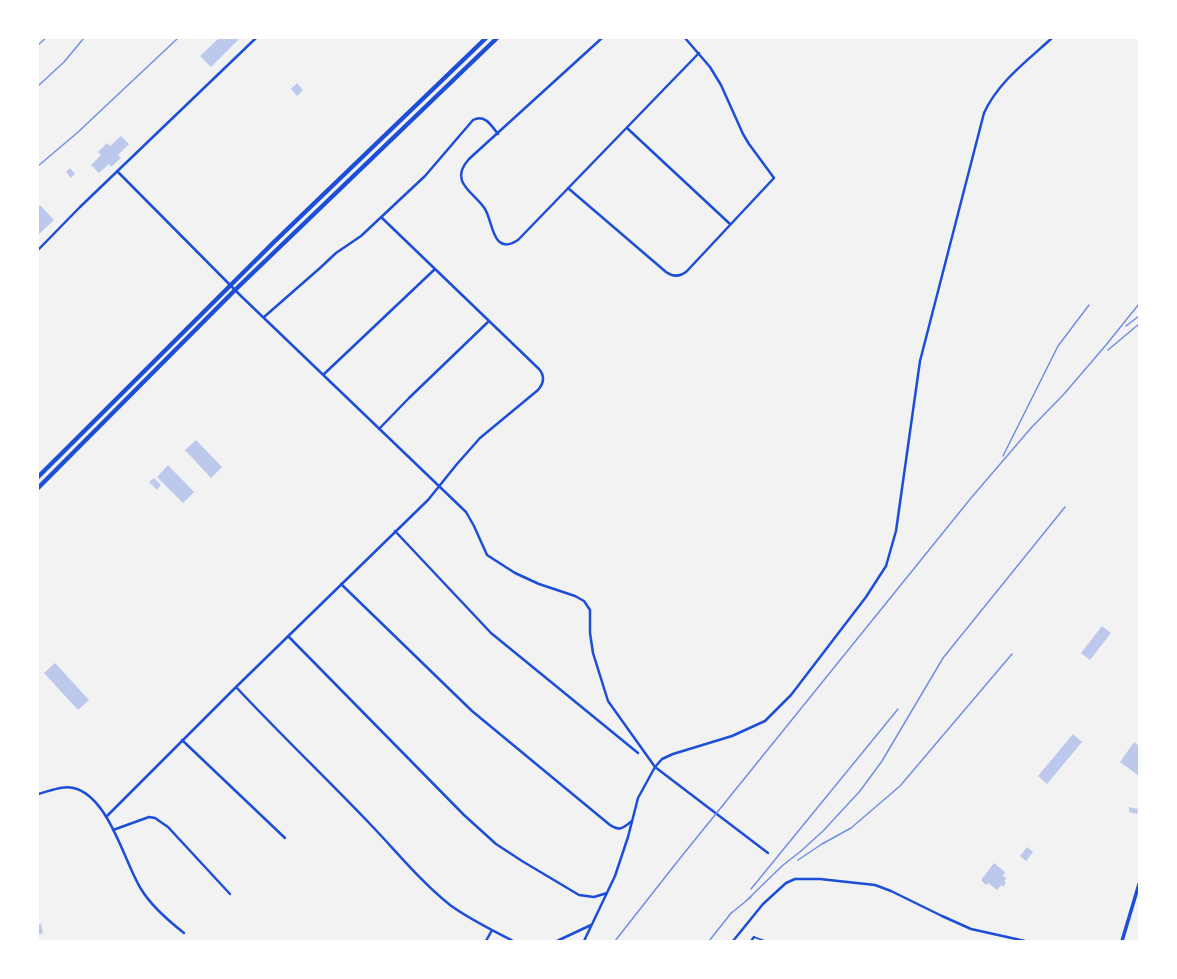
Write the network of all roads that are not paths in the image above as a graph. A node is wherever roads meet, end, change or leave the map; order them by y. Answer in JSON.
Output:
{"nodes":[{"id":1,"x":256,"y":38,"type":"edge"},
{"id":2,"x":486,"y":38,"type":"edge"},
{"id":3,"x":497,"y":38,"type":"edge"},
{"id":4,"x":602,"y":38,"type":"edge"},
{"id":5,"x":685,"y":38,"type":"edge"},
{"id":6,"x":1052,"y":38,"type":"edge"},
{"id":7,"x":699,"y":53,"type":"junction"},
{"id":8,"x":626,"y":128,"type":"junction"},
{"id":9,"x":498,"y":134,"type":"junction"},
{"id":10,"x":117,"y":171,"type":"junction"},
{"id":11,"x":568,"y":188,"type":"junction"},
{"id":12,"x":381,"y":217,"type":"junction"},
{"id":13,"x":730,"y":224,"type":"junction"},
{"id":14,"x":38,"y":250,"type":"edge"},
{"id":15,"x":435,"y":269,"type":"junction"},
{"id":16,"x":230,"y":285,"type":"junction"},
{"id":17,"x":235,"y":290,"type":"junction"},
{"id":18,"x":264,"y":317,"type":"junction"},
{"id":19,"x":489,"y":321,"type":"junction"},
{"id":20,"x":323,"y":375,"type":"junction"},
{"id":21,"x":379,"y":429,"type":"junction"},
{"id":22,"x":84,"y":430,"type":"junction"},
{"id":23,"x":90,"y":435,"type":"junction"},
{"id":24,"x":38,"y":477,"type":"edge"},
{"id":25,"x":440,"y":487,"type":"junction"},
{"id":26,"x":38,"y":488,"type":"edge"},
{"id":27,"x":395,"y":531,"type":"junction"},
{"id":28,"x":341,"y":584,"type":"junction"},
{"id":29,"x":288,"y":636,"type":"junction"},
{"id":30,"x":236,"y":687,"type":"junction"},
{"id":31,"x":182,"y":740,"type":"junction"},
{"id":32,"x":638,"y":753,"type":"dead end"},
{"id":33,"x":655,"y":767,"type":"junction"},
{"id":34,"x":38,"y":794,"type":"edge"},
{"id":35,"x":106,"y":817,"type":"junction"},
{"id":36,"x":632,"y":821,"type":"junction"},
{"id":37,"x":113,"y":830,"type":"junction"},
{"id":38,"x":285,"y":838,"type":"dead end"},
{"id":39,"x":768,"y":853,"type":"dead end"},
{"id":40,"x":1139,"y":884,"type":"edge"},
{"id":41,"x":607,"y":893,"type":"junction"},
{"id":42,"x":230,"y":894,"type":"dead end"},
{"id":43,"x":592,"y":924,"type":"junction"},
{"id":44,"x":492,"y":930,"type":"junction"},
{"id":45,"x":184,"y":933,"type":"dead end"},
{"id":46,"x":754,"y":937,"type":"joint"},
{"id":47,"x":486,"y":941,"type":"edge"},
{"id":48,"x":513,"y":941,"type":"edge"},
{"id":49,"x":557,"y":941,"type":"edge"},
{"id":50,"x":584,"y":941,"type":"edge"},
{"id":51,"x":734,"y":941,"type":"edge"},
{"id":52,"x":751,"y":941,"type":"edge"},
{"id":53,"x":765,"y":941,"type":"edge"},
{"id":54,"x":1025,"y":941,"type":"edge"},
{"id":55,"x":1122,"y":941,"type":"edge"}],
"edges":[{"from":1,"to":10,"type":"street"},
{"from":2,"to":16,"type":"highway"},
{"from":3,"to":17,"type":"highway"},
{"from":4,"to":9,"type":"street"},
{"from":5,"to":7,"type":"street"},
{"from":6,"to":33,"type":"street"},
{"from":7,"to":8,"type":"street"},
{"from":7,"to":13,"type":"street"},
{"from":8,"to":11,"type":"street"},
{"from":8,"to":13,"type":"street"},
{"from":9,"to":11,"type":"street"},
{"from":9,"to":12,"type":"street"},
{"from":10,"to":14,"type":"street"},
{"from":10,"to":16,"type":"street"},
{"from":11,"to":13,"type":"street"},
{"from":12,"to":15,"type":"street"},
{"from":12,"to":18,"type":"street"},
{"from":15,"to":19,"type":"street"},
{"from":15,"to":20,"type":"street"},
{"from":16,"to":17,"type":"street"},
{"from":16,"to":22,"type":"highway"},
{"from":17,"to":18,"type":"street"},
{"from":17,"to":23,"type":"highway"},
{"from":18,"to":20,"type":"street"},
{"from":19,"to":21,"type":"street"},
{"from":19,"to":25,"type":"street"},
{"from":20,"to":21,"type":"street"},
{"from":21,"to":25,"type":"street"},
{"from":22,"to":23,"type":"street"},
{"from":22,"to":24,"type":"highway"},
{"from":23,"to":26,"type":"highway"},
{"from":25,"to":27,"type":"street"},
{"from":25,"to":33,"type":"street"},
{"from":27,"to":28,"type":"street"},
{"from":27,"to":32,"type":"street"},
{"from":28,"to":29,"type":"street"},
{"from":28,"to":36,"type":"street"},
{"from":29,"to":30,"type":"street"},
{"from":29,"to":41,"type":"street"},
{"from":30,"to":31,"type":"street"},
{"from":30,"to":44,"type":"street"},
{"from":31,"to":35,"type":"street"},
{"from":31,"to":38,"type":"street"},
{"from":33,"to":36,"type":"street"},
{"from":33,"to":39,"type":"street"},
{"from":34,"to":35,"type":"street"},
{"from":35,"to":37,"type":"street"},
{"from":36,"to":41,"type":"street"},
{"from":37,"to":42,"type":"street"},
{"from":37,"to":45,"type":"street"},
{"from":40,"to":55,"type":"main road"},
{"from":41,"to":43,"type":"street"},
{"from":43,"to":49,"type":"street"},
{"from":43,"to":50,"type":"street"},
{"from":44,"to":47,"type":"street"},
{"from":44,"to":48,"type":"street"},
{"from":46,"to":52,"type":"street"},
{"from":46,"to":53,"type":"lane"},
{"from":51,"to":54,"type":"street"}]}
